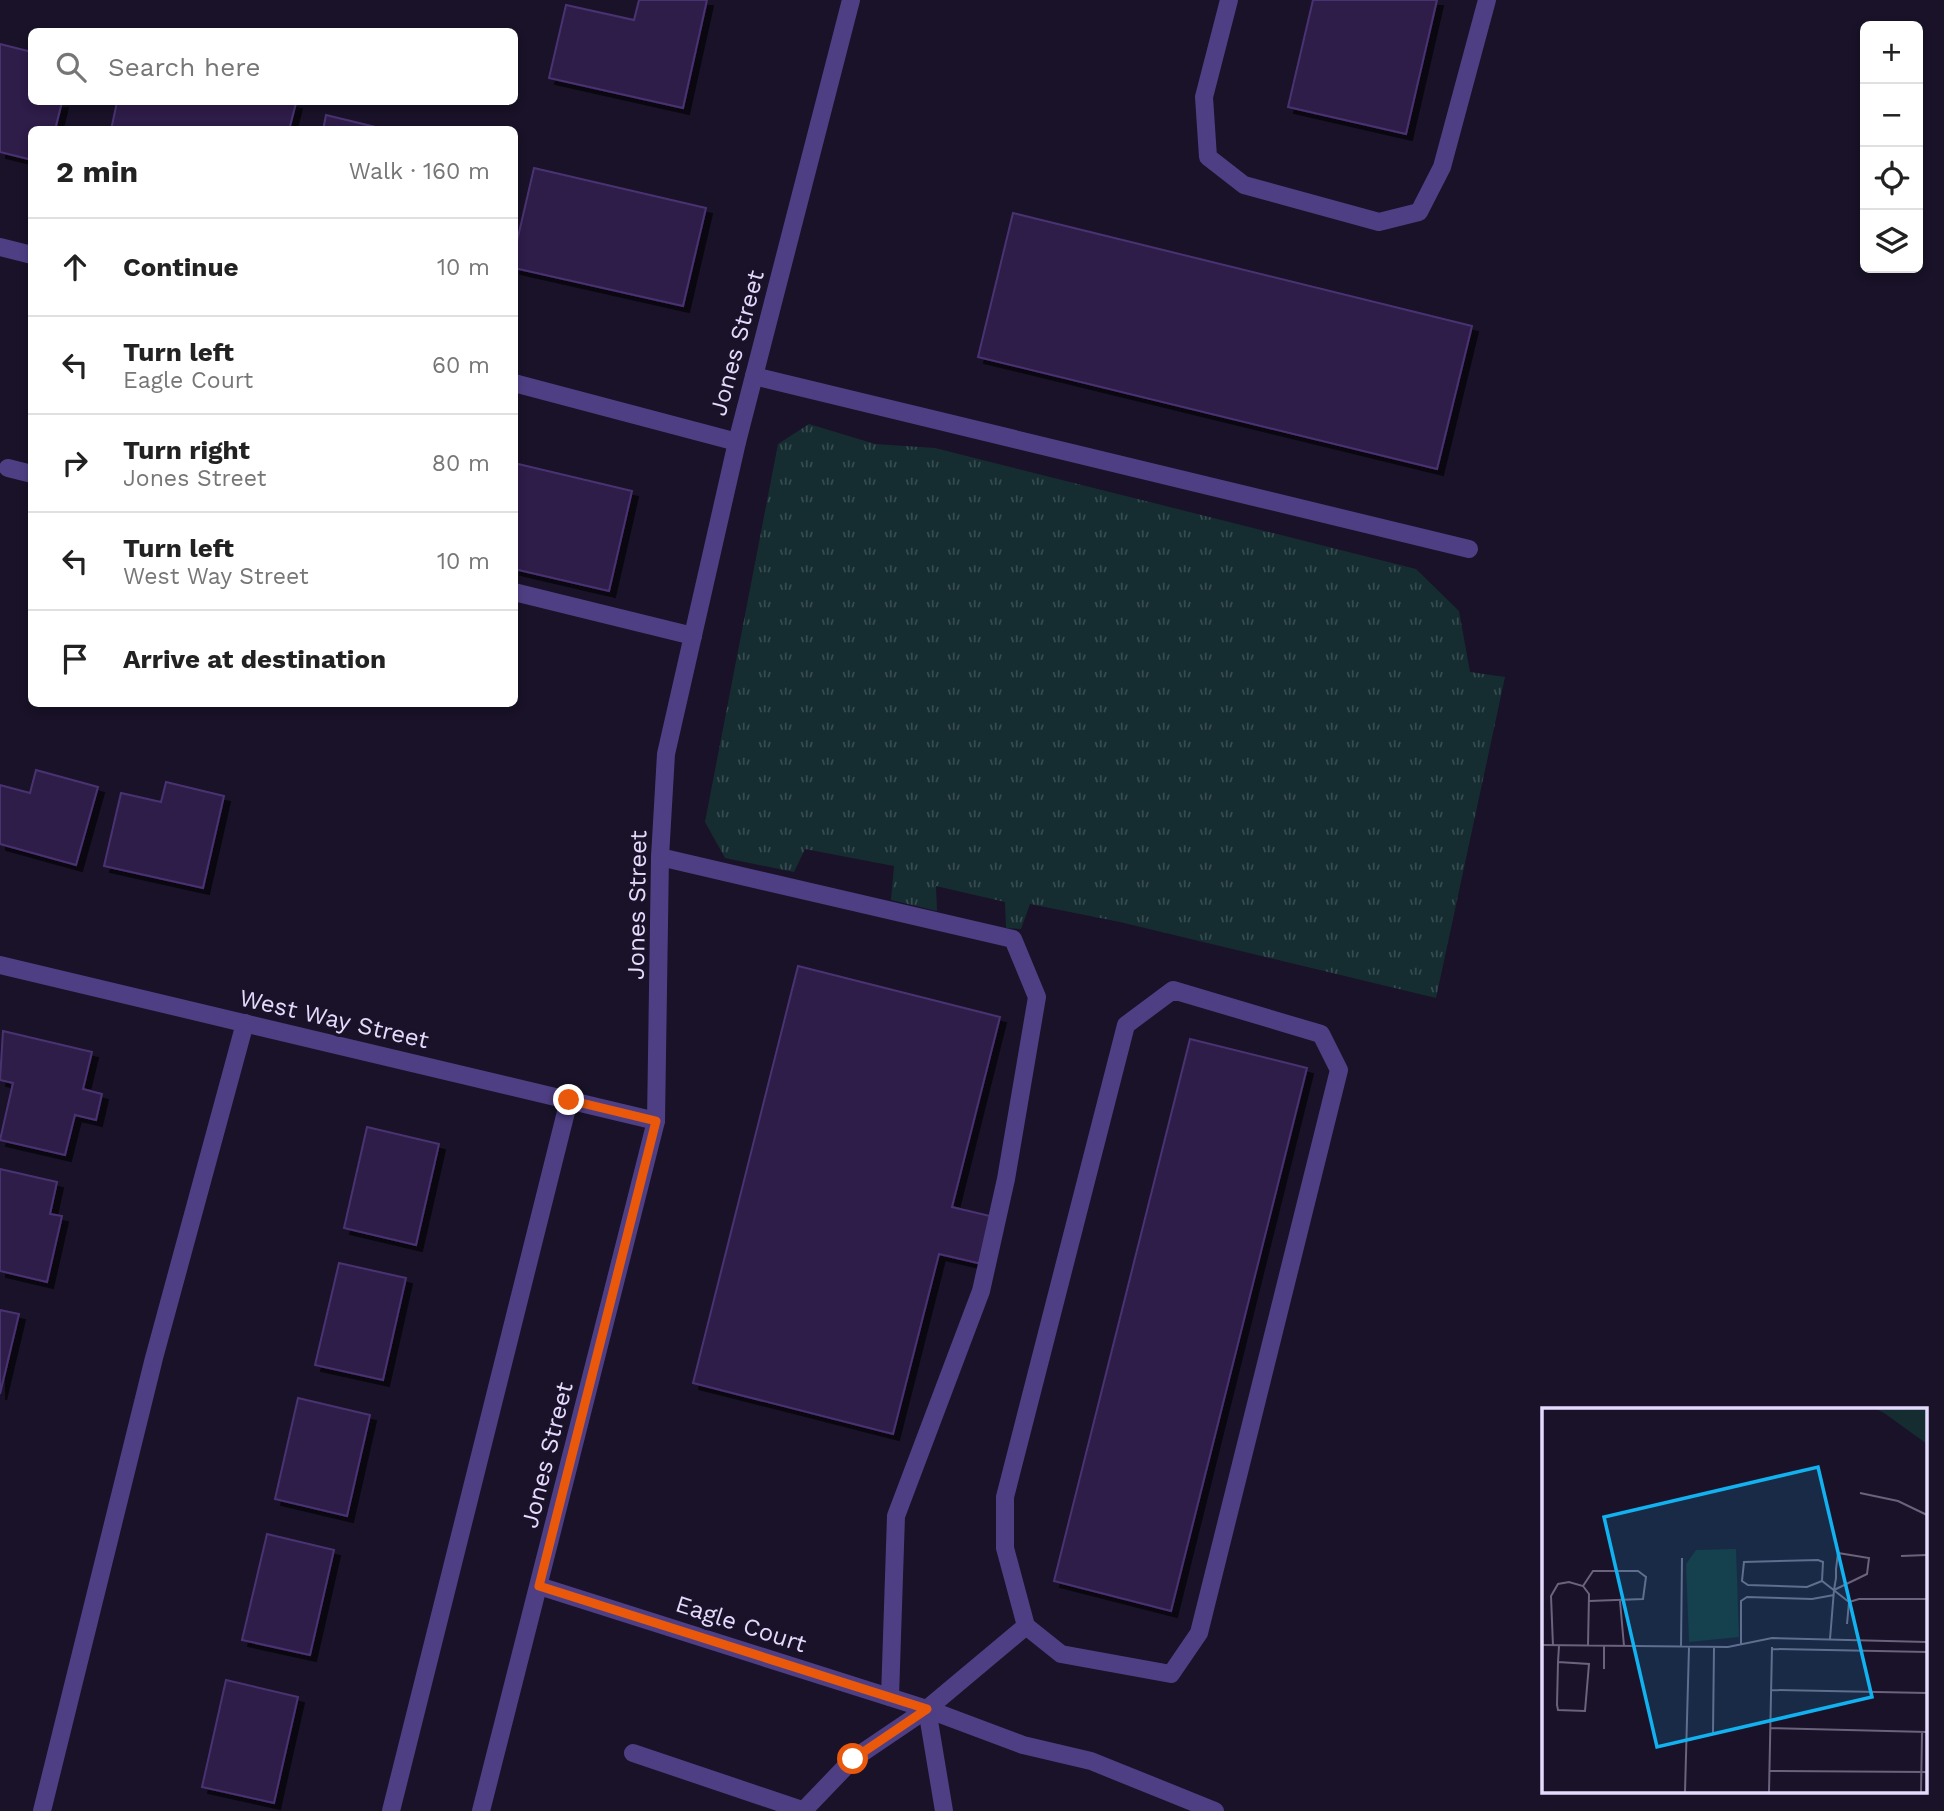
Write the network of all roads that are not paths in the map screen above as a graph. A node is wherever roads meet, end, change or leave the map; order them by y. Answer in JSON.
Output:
{"nodes":[{"id":1,"x":851,"y":0,"type":"edge"},
{"id":2,"x":1229,"y":0,"type":"edge"},
{"id":3,"x":1487,"y":0,"type":"edge"},
{"id":4,"x":0,"y":247,"type":"edge"},
{"id":5,"x":28,"y":254,"type":"edge"},
{"id":6,"x":754,"y":376,"type":"junction"},
{"id":7,"x":518,"y":384,"type":"edge"},
{"id":8,"x":737,"y":442,"type":"junction"},
{"id":9,"x":8,"y":468,"type":"dead end"},
{"id":10,"x":28,"y":473,"type":"edge"},
{"id":11,"x":1469,"y":549,"type":"dead end"},
{"id":12,"x":518,"y":593,"type":"edge"},
{"id":13,"x":693,"y":636,"type":"junction"},
{"id":14,"x":660,"y":857,"type":"junction"},
{"id":15,"x":0,"y":965,"type":"edge"},
{"id":16,"x":245,"y":1023,"type":"junction"},
{"id":17,"x":569,"y":1100,"type":"junction"},
{"id":18,"x":656,"y":1121,"type":"junction"},
{"id":19,"x":539,"y":1586,"type":"junction"},
{"id":20,"x":1026,"y":1626,"type":"junction"},
{"id":21,"x":890,"y":1697,"type":"junction"},
{"id":22,"x":927,"y":1709,"type":"junction"},
{"id":23,"x":633,"y":1753,"type":"dead end"},
{"id":24,"x":805,"y":1810,"type":"edge"},
{"id":25,"x":42,"y":1811,"type":"edge"},
{"id":26,"x":391,"y":1811,"type":"edge"},
{"id":27,"x":481,"y":1811,"type":"edge"},
{"id":28,"x":944,"y":1811,"type":"edge"},
{"id":29,"x":1215,"y":1811,"type":"edge"}],
"edges":[{"from":1,"to":6,"type":"street","name":"Jones Street"},
{"from":2,"to":3,"type":"street"},
{"from":4,"to":5,"type":"street"},
{"from":6,"to":8,"type":"street","name":"Jones Street"},
{"from":6,"to":11,"type":"street"},
{"from":7,"to":8,"type":"street"},
{"from":8,"to":13,"type":"street","name":"Jones Street"},
{"from":9,"to":10,"type":"street"},
{"from":12,"to":13,"type":"street"},
{"from":13,"to":14,"type":"street","name":"Jones Street"},
{"from":14,"to":18,"type":"street","name":"Jones Street"},
{"from":14,"to":21,"type":"street"},
{"from":15,"to":16,"type":"street","name":"West Way Street"},
{"from":16,"to":17,"type":"street","name":"West Way Street"},
{"from":16,"to":25,"type":"street"},
{"from":17,"to":18,"type":"street","name":"West Way Street"},
{"from":17,"to":26,"type":"street"},
{"from":18,"to":19,"type":"street","name":"Jones Street"},
{"from":19,"to":21,"type":"street","name":"Eagle Court"},
{"from":19,"to":27,"type":"street","name":"Jones Street"},
{"from":20,"to":20,"type":"street"},
{"from":20,"to":22,"type":"street"},
{"from":21,"to":22,"type":"street","name":"Eagle Court"},
{"from":22,"to":24,"type":"street"},
{"from":22,"to":28,"type":"street"},
{"from":22,"to":29,"type":"street","name":"Eagle Court"},
{"from":23,"to":24,"type":"street"}]}
